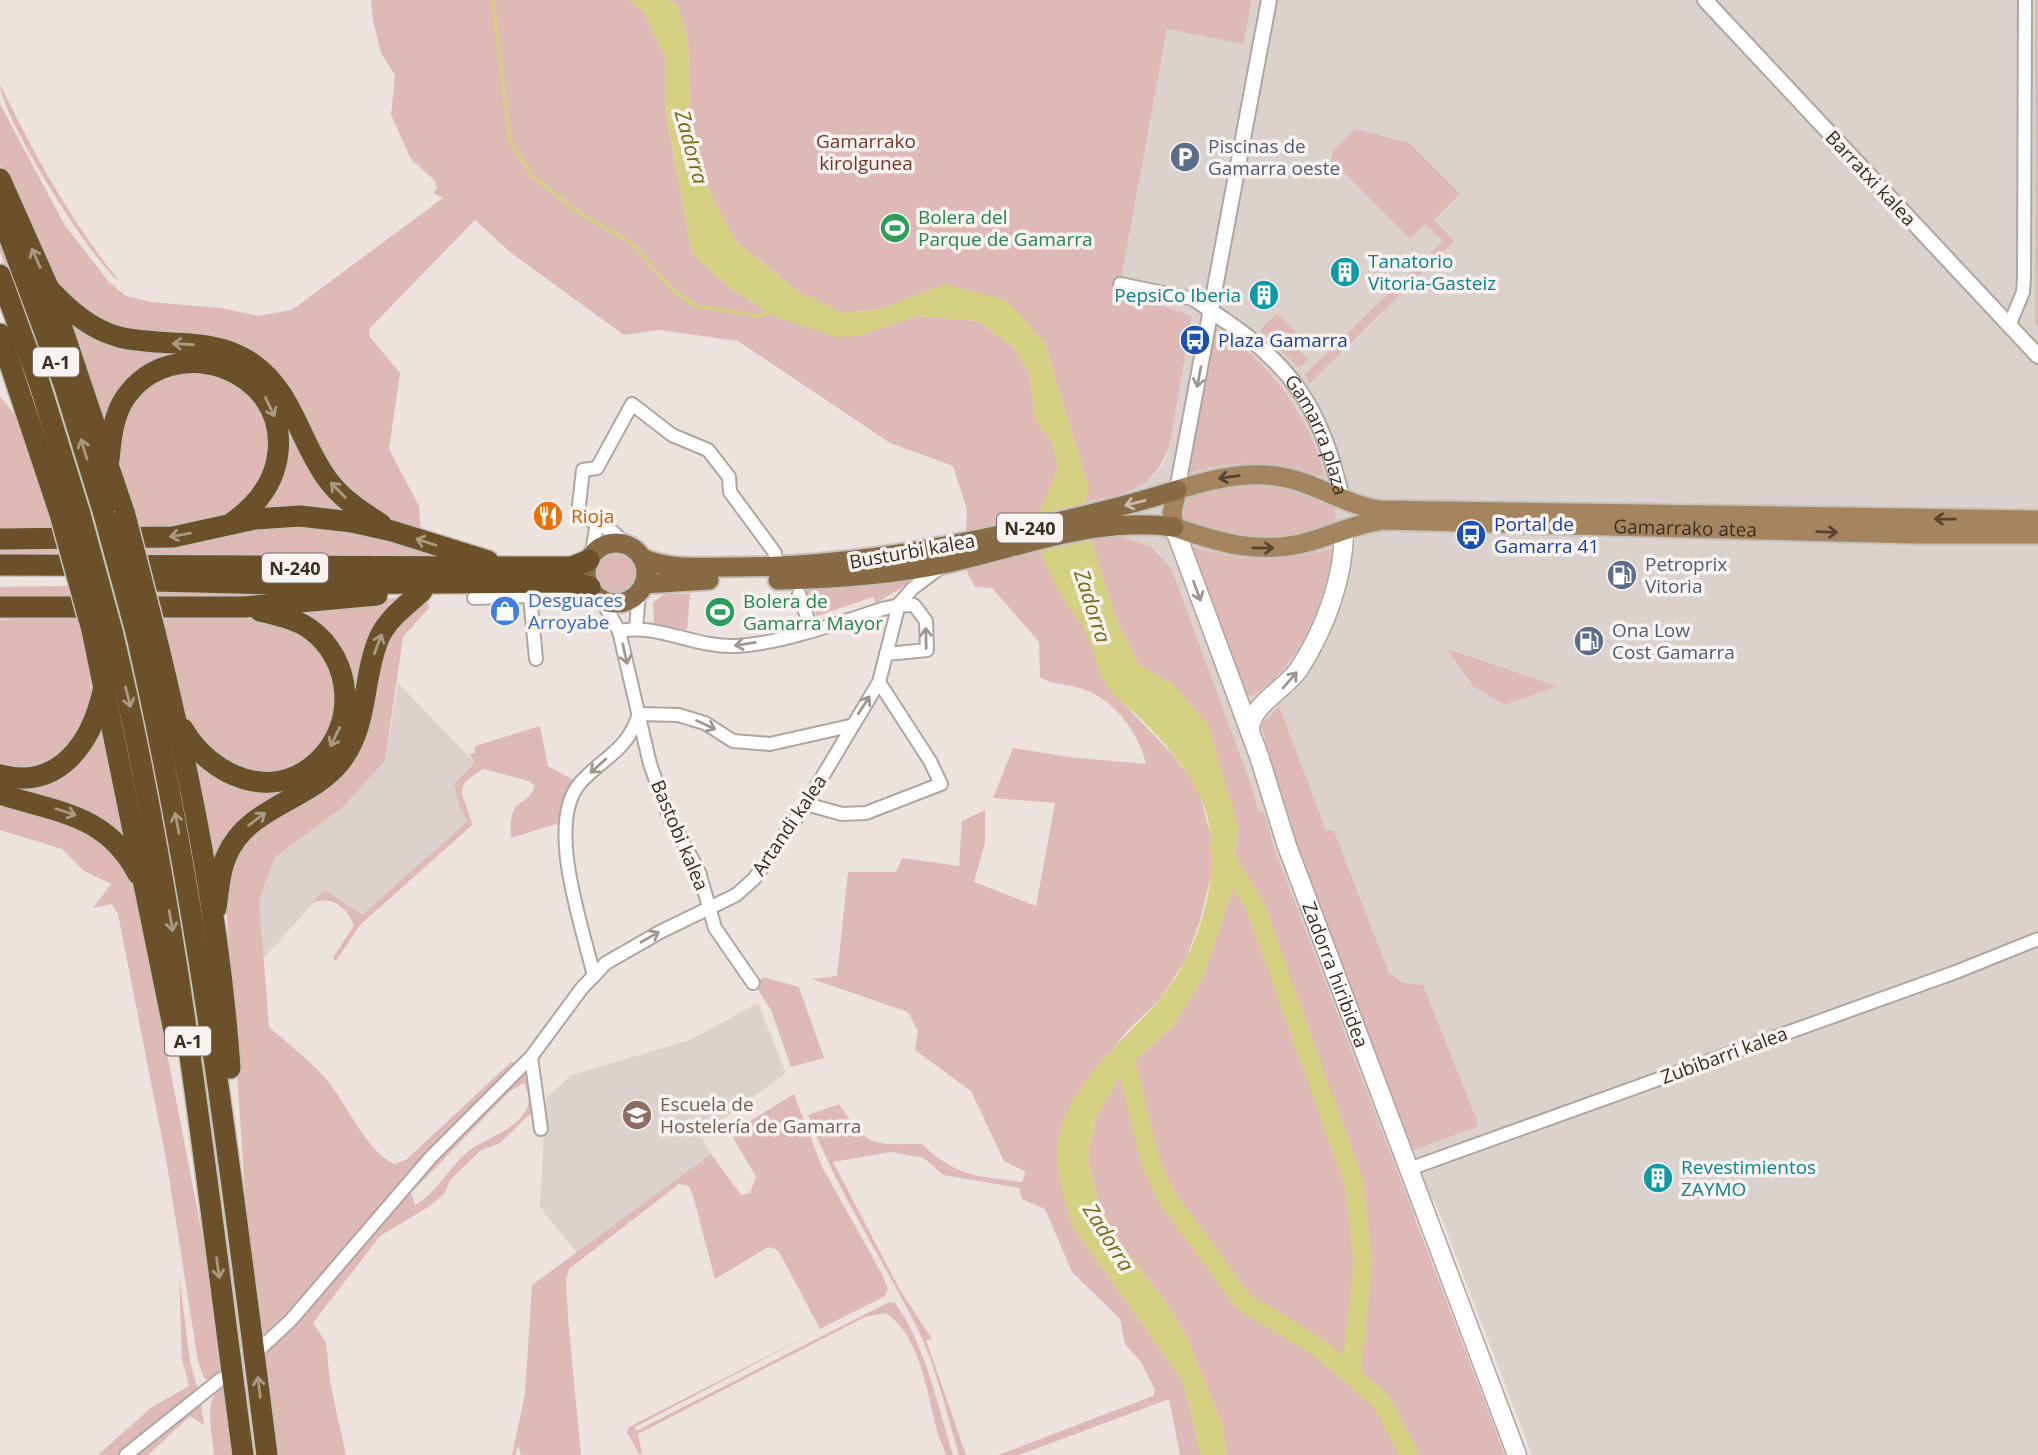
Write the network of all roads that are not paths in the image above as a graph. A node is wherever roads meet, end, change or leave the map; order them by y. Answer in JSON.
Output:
{"nodes":[{"id":1,"x":1269,"y":0,"type":"edge"},
{"id":2,"x":1705,"y":0,"type":"edge"},
{"id":3,"x":2025,"y":0,"type":"edge"},
{"id":4,"x":0,"y":179,"type":"edge"},
{"id":5,"x":0,"y":212,"type":"edge"},
{"id":6,"x":0,"y":275,"type":"edge"},
{"id":7,"x":1120,"y":284,"type":"dead end"},
{"id":8,"x":49,"y":289,"type":"junction"},
{"id":9,"x":1209,"y":310,"type":"junction"},
{"id":10,"x":2009,"y":326,"type":"junction"},
{"id":11,"x":0,"y":334,"type":"edge"},
{"id":12,"x":2038,"y":356,"type":"edge"},
{"id":13,"x":0,"y":385,"type":"edge"},
{"id":14,"x":30,"y":422,"type":"junction"},
{"id":15,"x":109,"y":460,"type":"junction"},
{"id":16,"x":1177,"y":490,"type":"junction"},
{"id":17,"x":1342,"y":499,"type":"junction"},
{"id":18,"x":70,"y":514,"type":"junction"},
{"id":19,"x":114,"y":514,"type":"junction"},
{"id":20,"x":2038,"y":520,"type":"edge"},
{"id":21,"x":1093,"y":521,"type":"junction"},
{"id":22,"x":230,"y":523,"type":"junction"},
{"id":23,"x":597,"y":523,"type":"junction"},
{"id":24,"x":1174,"y":527,"type":"junction"},
{"id":25,"x":1344,"y":530,"type":"junction"},
{"id":26,"x":392,"y":531,"type":"junction"},
{"id":27,"x":2038,"y":534,"type":"edge"},
{"id":28,"x":0,"y":539,"type":"edge"},
{"id":29,"x":971,"y":549,"type":"junction"},
{"id":30,"x":635,"y":552,"type":"junction"},
{"id":31,"x":590,"y":559,"type":"junction"},
{"id":32,"x":777,"y":563,"type":"junction"},
{"id":33,"x":947,"y":563,"type":"junction"},
{"id":34,"x":0,"y":565,"type":"edge"},
{"id":35,"x":506,"y":567,"type":"junction"},
{"id":36,"x":0,"y":579,"type":"edge"},
{"id":37,"x":642,"y":588,"type":"junction"},
{"id":38,"x":592,"y":590,"type":"junction"},
{"id":39,"x":422,"y":591,"type":"junction"},
{"id":40,"x":466,"y":591,"type":"junction"},
{"id":41,"x":799,"y":594,"type":"dead end"},
{"id":42,"x":530,"y":596,"type":"junction"},
{"id":43,"x":899,"y":604,"type":"junction"},
{"id":44,"x":244,"y":607,"type":"junction"},
{"id":45,"x":4,"y":609,"type":"edge"},
{"id":46,"x":636,"y":628,"type":"junction"},
{"id":47,"x":102,"y":631,"type":"junction"},
{"id":48,"x":620,"y":631,"type":"junction"},
{"id":49,"x":812,"y":631,"type":"junction"},
{"id":50,"x":146,"y":632,"type":"junction"},
{"id":51,"x":886,"y":654,"type":"junction"},
{"id":52,"x":536,"y":659,"type":"dead end"},
{"id":53,"x":879,"y":682,"type":"junction"},
{"id":54,"x":104,"y":685,"type":"junction"},
{"id":55,"x":1237,"y":699,"type":"junction"},
{"id":56,"x":1265,"y":703,"type":"junction"},
{"id":57,"x":639,"y":714,"type":"junction"},
{"id":58,"x":176,"y":717,"type":"junction"},
{"id":59,"x":850,"y":726,"type":"junction"},
{"id":60,"x":1250,"y":732,"type":"junction"},
{"id":61,"x":0,"y":775,"type":"edge"},
{"id":62,"x":0,"y":794,"type":"edge"},
{"id":63,"x":806,"y":804,"type":"junction"},
{"id":64,"x":145,"y":887,"type":"junction"},
{"id":65,"x":710,"y":908,"type":"junction"},
{"id":66,"x":213,"y":923,"type":"junction"},
{"id":67,"x":2038,"y":939,"type":"edge"},
{"id":68,"x":594,"y":976,"type":"junction"},
{"id":69,"x":753,"y":983,"type":"dead end"},
{"id":70,"x":531,"y":1057,"type":"junction"},
{"id":71,"x":541,"y":1129,"type":"dead end"},
{"id":72,"x":229,"y":1154,"type":"junction"},
{"id":73,"x":1409,"y":1169,"type":"junction"},
{"id":74,"x":211,"y":1218,"type":"junction"},
{"id":75,"x":262,"y":1347,"type":"dead end"},
{"id":76,"x":221,"y":1379,"type":"dead end"},
{"id":77,"x":126,"y":1455,"type":"edge"},
{"id":78,"x":243,"y":1455,"type":"edge"},
{"id":79,"x":267,"y":1455,"type":"edge"},
{"id":80,"x":1517,"y":1455,"type":"edge"}],
"edges":[{"from":1,"to":9,"type":"street"},
{"from":2,"to":10,"type":"street","name":"Barratxi kalea"},
{"from":3,"to":10,"type":"street"},
{"from":8,"to":4,"type":"highway","one_way":true},
{"from":19,"to":5,"type":"highway","number":"A-1","one_way":true},
{"from":6,"to":18,"type":"highway","number":"A-1"},
{"from":7,"to":9,"type":"street"},
{"from":8,"to":15,"type":"highway"},
{"from":26,"to":8,"type":"highway","one_way":true},
{"from":9,"to":16,"type":"street","one_way":true},
{"from":9,"to":17,"type":"street","name":"Gamarra plaza"},
{"from":10,"to":12,"type":"street","name":"Barratxi kalea"},
{"from":11,"to":14,"type":"highway"},
{"from":13,"to":14,"type":"highway"},
{"from":14,"to":18,"type":"highway"},
{"from":15,"to":19,"type":"highway"},
{"from":15,"to":22,"type":"highway","one_way":true},
{"from":17,"to":16,"type":"main road","name":"Gamarrako atea","one_way":true},
{"from":16,"to":21,"type":"highway","name":"Busturbi kalea","number":"N-240","one_way":true},
{"from":16,"to":24,"type":"main road","name":"Zadorra hiribidea"},
{"from":20,"to":17,"type":"main road","name":"Gamarrako atea","one_way":true},
{"from":17,"to":25,"type":"main road","name":"Gamarra plaza"},
{"from":18,"to":47,"type":"highway","bridge":true},
{"from":19,"to":50,"type":"highway","bridge":true},
{"from":21,"to":24,"type":"highway","name":"Busturbi kalea","number":"N-240"},
{"from":21,"to":29,"type":"highway","name":"Busturbi kalea","number":"N-240"},
{"from":22,"to":26,"type":"highway"},
{"from":22,"to":28,"type":"highway","one_way":true},
{"from":23,"to":30,"type":"street"},
{"from":23,"to":31,"type":"street"},
{"from":23,"to":32,"type":"street"},
{"from":24,"to":25,"type":"main road","name":"Gamarrako atea","one_way":true},
{"from":24,"to":55,"type":"main road","name":"Zadorra hiribidea","one_way":true},
{"from":25,"to":27,"type":"main road","name":"Gamarrako atea","one_way":true},
{"from":56,"to":25,"type":"main road","name":"Gamarra plaza","one_way":true},
{"from":35,"to":26,"type":"highway","one_way":true},
{"from":29,"to":32,"type":"highway","name":"Busturbi kalea","number":"N-240"},
{"from":29,"to":33,"type":"highway","name":"Busturbi kalea","number":"N-240"},
{"from":30,"to":31,"type":"highway","number":"N-240"},
{"from":30,"to":32,"type":"highway","name":"Busturbi kalea","number":"N-240"},
{"from":30,"to":37,"type":"highway"},
{"from":31,"to":35,"type":"highway","number":"N-240"},
{"from":31,"to":38,"type":"highway"},
{"from":33,"to":37,"type":"highway","name":"Busturbi kalea","number":"N-240"},
{"from":33,"to":43,"type":"street"},
{"from":34,"to":35,"type":"highway","number":"N-240"},
{"from":36,"to":40,"type":"highway","number":"N-240"},
{"from":37,"to":38,"type":"highway","number":"N-240"},
{"from":37,"to":46,"type":"street"},
{"from":38,"to":40,"type":"highway","number":"N-240"},
{"from":38,"to":42,"type":"street"},
{"from":38,"to":48,"type":"street","name":"Bastobi kalea"},
{"from":39,"to":40,"type":"highway"},
{"from":39,"to":44,"type":"highway"},
{"from":66,"to":39,"type":"highway","one_way":true},
{"from":40,"to":42,"type":"street"},
{"from":41,"to":49,"type":"street"},
{"from":42,"to":52,"type":"street"},
{"from":43,"to":49,"type":"street"},
{"from":43,"to":51,"type":"street","name":"Artandi kalea"},
{"from":51,"to":43,"type":"street","one_way":true},
{"from":44,"to":45,"type":"highway"},
{"from":44,"to":58,"type":"highway","one_way":true},
{"from":46,"to":48,"type":"street"},
{"from":49,"to":46,"type":"street","one_way":true},
{"from":47,"to":54,"type":"highway"},
{"from":47,"to":74,"type":"highway","number":"A-1","one_way":true},
{"from":48,"to":57,"type":"street","name":"Bastobi kalea","one_way":true},
{"from":50,"to":58,"type":"highway"},
{"from":72,"to":50,"type":"highway","number":"A-1","one_way":true},
{"from":51,"to":53,"type":"street","name":"Artandi kalea"},
{"from":59,"to":53,"type":"street","name":"Artandi kalea","one_way":true},
{"from":53,"to":63,"type":"street"},
{"from":54,"to":61,"type":"highway"},
{"from":54,"to":64,"type":"highway"},
{"from":55,"to":56,"type":"main road"},
{"from":55,"to":60,"type":"main road","name":"Zadorra hiribidea"},
{"from":56,"to":60,"type":"main road","name":"Gamarra plaza"},
{"from":57,"to":59,"type":"street","one_way":true},
{"from":57,"to":65,"type":"street","name":"Bastobi kalea"},
{"from":57,"to":68,"type":"street","one_way":true},
{"from":58,"to":66,"type":"highway"},
{"from":59,"to":63,"type":"street","name":"Artandi kalea"},
{"from":60,"to":73,"type":"main road","name":"Zadorra hiribidea"},
{"from":62,"to":64,"type":"highway","one_way":true},
{"from":63,"to":65,"type":"street","name":"Artandi kalea"},
{"from":64,"to":74,"type":"highway"},
{"from":68,"to":65,"type":"street","name":"Artandi kalea","one_way":true},
{"from":65,"to":69,"type":"street","name":"Bastobi kalea"},
{"from":66,"to":72,"type":"highway"},
{"from":67,"to":73,"type":"street","name":"Zubibarri kalea"},
{"from":68,"to":70,"type":"street","name":"Artandi kalea"},
{"from":70,"to":71,"type":"street"},
{"from":70,"to":75,"type":"street","name":"Artandi kalea"},
{"from":79,"to":72,"type":"highway","number":"A-1","one_way":true},
{"from":73,"to":80,"type":"main road","name":"Zadorra hiribidea"},
{"from":74,"to":78,"type":"highway","number":"A-1","one_way":true},
{"from":76,"to":77,"type":"street"}]}
